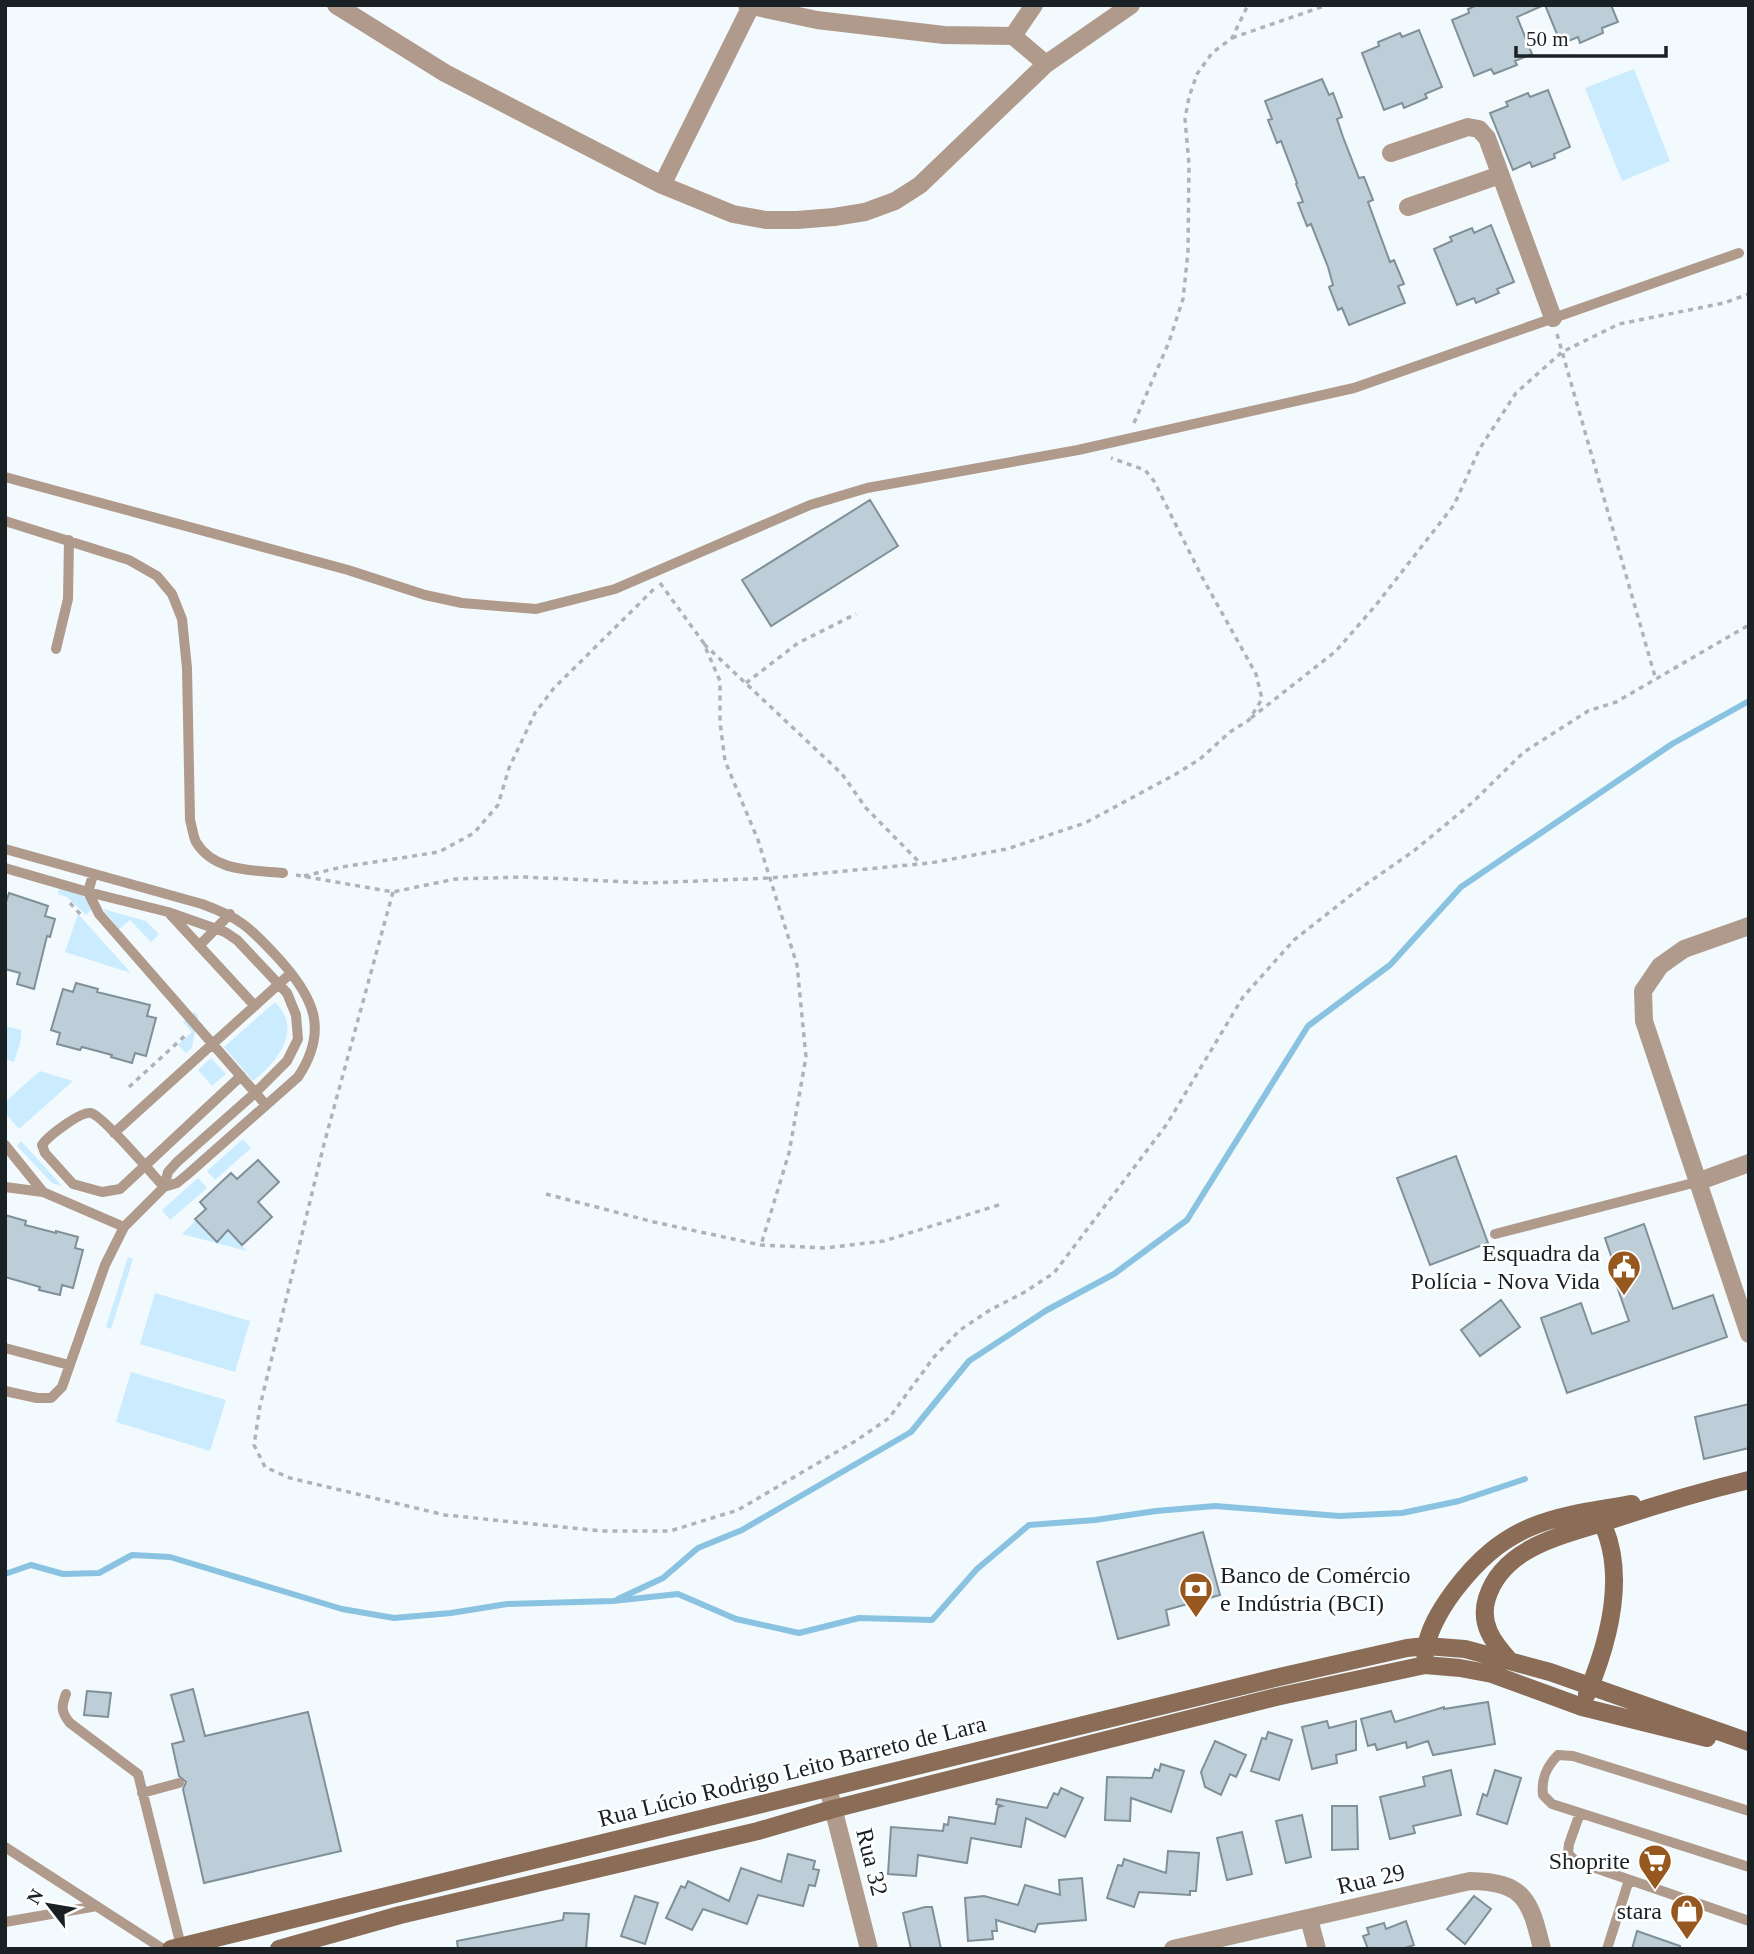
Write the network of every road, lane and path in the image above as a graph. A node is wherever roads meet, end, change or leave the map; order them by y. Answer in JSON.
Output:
{"nodes":[{"id":1,"x":336,"y":5,"type":"edge"},
{"id":2,"x":1034,"y":5,"type":"edge"},
{"id":3,"x":1131,"y":5,"type":"edge"},
{"id":4,"x":1248,"y":5,"type":"edge"},
{"id":5,"x":1327,"y":5,"type":"edge"},
{"id":6,"x":749,"y":6,"type":"edge"},
{"id":7,"x":1013,"y":36,"type":"junction"},
{"id":8,"x":1232,"y":38,"type":"junction"},
{"id":9,"x":1046,"y":64,"type":"junction"},
{"id":10,"x":1391,"y":153,"type":"dead end"},
{"id":11,"x":1500,"y":175,"type":"junction"},
{"id":12,"x":662,"y":185,"type":"junction"},
{"id":13,"x":1408,"y":207,"type":"dead end"},
{"id":14,"x":1739,"y":253,"type":"dead end"},
{"id":15,"x":1749,"y":294,"type":"edge"},
{"id":16,"x":1553,"y":318,"type":"junction"},
{"id":17,"x":1562,"y":352,"type":"junction"},
{"id":18,"x":1128,"y":437,"type":"junction"},
{"id":19,"x":1078,"y":450,"type":"junction"},
{"id":20,"x":5,"y":477,"type":"edge"},
{"id":21,"x":5,"y":521,"type":"edge"},
{"id":22,"x":69,"y":540,"type":"junction"},
{"id":23,"x":856,"y":614,"type":"dead end"},
{"id":24,"x":1749,"y":625,"type":"edge"},
{"id":25,"x":703,"y":642,"type":"junction"},
{"id":26,"x":56,"y":649,"type":"dead end"},
{"id":27,"x":1656,"y":680,"type":"junction"},
{"id":28,"x":745,"y":684,"type":"junction"},
{"id":29,"x":1249,"y":720,"type":"junction"},
{"id":30,"x":5,"y":849,"type":"edge"},
{"id":31,"x":920,"y":864,"type":"junction"},
{"id":32,"x":5,"y":868,"type":"edge"},
{"id":33,"x":283,"y":873,"type":"joint"},
{"id":34,"x":93,"y":875,"type":"junction"},
{"id":35,"x":302,"y":877,"type":"junction"},
{"id":36,"x":771,"y":878,"type":"junction"},
{"id":37,"x":88,"y":892,"type":"junction"},
{"id":38,"x":393,"y":892,"type":"junction"},
{"id":39,"x":70,"y":903,"type":"dead end"},
{"id":40,"x":168,"y":912,"type":"junction"},
{"id":41,"x":230,"y":914,"type":"junction"},
{"id":42,"x":88,"y":922,"type":"dead end"},
{"id":43,"x":1749,"y":926,"type":"edge"},
{"id":44,"x":214,"y":929,"type":"junction"},
{"id":45,"x":199,"y":946,"type":"junction"},
{"id":46,"x":291,"y":973,"type":"junction"},
{"id":47,"x":279,"y":984,"type":"junction"},
{"id":48,"x":255,"y":1006,"type":"junction"},
{"id":49,"x":189,"y":1032,"type":"dead end"},
{"id":50,"x":212,"y":1044,"type":"junction"},
{"id":51,"x":241,"y":1076,"type":"junction"},
{"id":52,"x":129,"y":1087,"type":"dead end"},
{"id":53,"x":255,"y":1093,"type":"junction"},
{"id":54,"x":266,"y":1105,"type":"junction"},
{"id":55,"x":114,"y":1133,"type":"junction"},
{"id":56,"x":5,"y":1145,"type":"edge"},
{"id":57,"x":1749,"y":1163,"type":"edge"},
{"id":58,"x":144,"y":1166,"type":"junction"},
{"id":59,"x":1697,"y":1181,"type":"junction"},
{"id":60,"x":164,"y":1186,"type":"junction"},
{"id":61,"x":5,"y":1187,"type":"edge"},
{"id":62,"x":43,"y":1192,"type":"junction"},
{"id":63,"x":545,"y":1194,"type":"dead end"},
{"id":64,"x":1002,"y":1204,"type":"dead end"},
{"id":65,"x":124,"y":1227,"type":"junction"},
{"id":66,"x":1495,"y":1234,"type":"dead end"},
{"id":67,"x":761,"y":1245,"type":"junction"},
{"id":68,"x":1749,"y":1334,"type":"edge"},
{"id":69,"x":5,"y":1348,"type":"edge"},
{"id":70,"x":69,"y":1365,"type":"junction"},
{"id":71,"x":5,"y":1391,"type":"edge"},
{"id":72,"x":1749,"y":1480,"type":"edge"},
{"id":73,"x":1599,"y":1517,"type":"junction"},
{"id":74,"x":1426,"y":1646,"type":"junction"},
{"id":75,"x":1509,"y":1660,"type":"junction"},
{"id":76,"x":1425,"y":1665,"type":"junction"},
{"id":77,"x":1591,"y":1685,"type":"junction"},
{"id":78,"x":66,"y":1693,"type":"dead end"},
{"id":79,"x":1582,"y":1707,"type":"junction"},
{"id":80,"x":1749,"y":1742,"type":"edge"},
{"id":81,"x":1749,"y":1748,"type":"edge"},
{"id":82,"x":180,"y":1783,"type":"dead end"},
{"id":83,"x":828,"y":1788,"type":"junction"},
{"id":84,"x":142,"y":1793,"type":"junction"},
{"id":85,"x":833,"y":1809,"type":"junction"},
{"id":86,"x":1749,"y":1811,"type":"edge"},
{"id":87,"x":1580,"y":1812,"type":"junction"},
{"id":88,"x":5,"y":1847,"type":"edge"},
{"id":89,"x":1749,"y":1867,"type":"edge"},
{"id":90,"x":1629,"y":1880,"type":"junction"},
{"id":91,"x":97,"y":1906,"type":"junction"},
{"id":92,"x":1309,"y":1919,"type":"junction"},
{"id":93,"x":1749,"y":1921,"type":"edge"},
{"id":94,"x":5,"y":1922,"type":"edge"},
{"id":95,"x":174,"y":1948,"type":"edge"},
{"id":96,"x":279,"y":1949,"type":"edge"},
{"id":97,"x":869,"y":1949,"type":"edge"},
{"id":98,"x":1173,"y":1949,"type":"edge"},
{"id":99,"x":1317,"y":1949,"type":"edge"},
{"id":100,"x":1542,"y":1949,"type":"edge"},
{"id":101,"x":1607,"y":1949,"type":"edge"}],
"edges":[{"from":1,"to":12,"type":"street"},
{"from":2,"to":7,"type":"street"},
{"from":3,"to":9,"type":"street"},
{"from":4,"to":8,"type":"path"},
{"from":5,"to":8,"type":"path"},
{"from":6,"to":7,"type":"street"},
{"from":6,"to":12,"type":"street"},
{"from":7,"to":9,"type":"street"},
{"from":8,"to":18,"type":"path"},
{"from":9,"to":12,"type":"street"},
{"from":10,"to":11,"type":"street"},
{"from":11,"to":13,"type":"street"},
{"from":11,"to":16,"type":"street"},
{"from":14,"to":16,"type":"lane"},
{"from":15,"to":17,"type":"path"},
{"from":16,"to":17,"type":"path"},
{"from":16,"to":18,"type":"lane"},
{"from":17,"to":27,"type":"path"},
{"from":17,"to":29,"type":"path"},
{"from":18,"to":19,"type":"lane"},
{"from":19,"to":20,"type":"lane"},
{"from":19,"to":29,"type":"path"},
{"from":21,"to":22,"type":"lane"},
{"from":22,"to":26,"type":"lane"},
{"from":22,"to":33,"type":"lane"},
{"from":23,"to":28,"type":"path"},
{"from":24,"to":27,"type":"path"},
{"from":25,"to":28,"type":"path"},
{"from":25,"to":35,"type":"path"},
{"from":25,"to":36,"type":"path"},
{"from":27,"to":38,"type":"path"},
{"from":28,"to":31,"type":"path"},
{"from":29,"to":31,"type":"path"},
{"from":30,"to":34,"type":"lane"},
{"from":31,"to":36,"type":"path"},
{"from":32,"to":37,"type":"lane"},
{"from":33,"to":35,"type":"path"},
{"from":34,"to":37,"type":"lane"},
{"from":34,"to":41,"type":"lane"},
{"from":35,"to":38,"type":"path"},
{"from":36,"to":38,"type":"path"},
{"from":36,"to":67,"type":"path"},
{"from":37,"to":40,"type":"lane"},
{"from":37,"to":50,"type":"lane"},
{"from":39,"to":42,"type":"path"},
{"from":40,"to":44,"type":"lane"},
{"from":40,"to":45,"type":"lane"},
{"from":41,"to":44,"type":"lane"},
{"from":41,"to":46,"type":"lane"},
{"from":43,"to":59,"type":"street"},
{"from":44,"to":45,"type":"lane"},
{"from":44,"to":47,"type":"lane"},
{"from":45,"to":48,"type":"lane"},
{"from":46,"to":47,"type":"lane"},
{"from":46,"to":54,"type":"lane"},
{"from":47,"to":48,"type":"lane"},
{"from":47,"to":53,"type":"lane"},
{"from":48,"to":50,"type":"lane"},
{"from":49,"to":52,"type":"path"},
{"from":50,"to":51,"type":"lane"},
{"from":50,"to":55,"type":"lane"},
{"from":51,"to":53,"type":"lane"},
{"from":51,"to":58,"type":"lane"},
{"from":53,"to":54,"type":"lane"},
{"from":53,"to":60,"type":"lane"},
{"from":54,"to":60,"type":"lane"},
{"from":55,"to":58,"type":"lane"},
{"from":55,"to":58,"type":"lane"},
{"from":56,"to":62,"type":"lane"},
{"from":57,"to":59,"type":"street"},
{"from":58,"to":60,"type":"lane"},
{"from":59,"to":66,"type":"lane"},
{"from":59,"to":68,"type":"street"},
{"from":60,"to":65,"type":"lane"},
{"from":61,"to":62,"type":"lane"},
{"from":62,"to":65,"type":"lane"},
{"from":63,"to":67,"type":"path"},
{"from":64,"to":67,"type":"path"},
{"from":65,"to":70,"type":"lane"},
{"from":69,"to":70,"type":"lane"},
{"from":70,"to":71,"type":"lane"},
{"from":72,"to":73,"type":"street"},
{"from":73,"to":74,"type":"street"},
{"from":73,"to":75,"type":"street"},
{"from":73,"to":77,"type":"street"},
{"from":74,"to":75,"type":"street","name":"Rua Lúcio Rodrigo Leito Barreto de Lara"},
{"from":74,"to":76,"type":"street"},
{"from":74,"to":83,"type":"street","name":"Rua Lúcio Rodrigo Leito Barreto de Lara"},
{"from":75,"to":77,"type":"street","name":"Rua Lúcio Rodrigo Leito Barreto de Lara"},
{"from":76,"to":79,"type":"street","name":"Rua Lúcio Rodrigo Leito Barreto de Lara"},
{"from":76,"to":85,"type":"street","name":"Rua Lúcio Rodrigo Leito Barreto de Lara"},
{"from":77,"to":79,"type":"street"},
{"from":77,"to":80,"type":"street","name":"Rua Lúcio Rodrigo Leito Barreto de Lara"},
{"from":78,"to":84,"type":"lane"},
{"from":79,"to":81,"type":"street","name":"Rua Lúcio Rodrigo Leito Barreto de Lara"},
{"from":82,"to":84,"type":"lane"},
{"from":83,"to":85,"type":"street","name":"Rua 32"},
{"from":83,"to":95,"type":"street","name":"Rua Lúcio Rodrigo Leito Barreto de Lara"},
{"from":84,"to":95,"type":"lane"},
{"from":85,"to":96,"type":"street","name":"Rua Lúcio Rodrigo Leito Barreto de Lara"},
{"from":85,"to":97,"type":"street","name":"Rua 32"},
{"from":86,"to":87,"type":"lane"},
{"from":87,"to":89,"type":"lane"},
{"from":87,"to":90,"type":"lane"},
{"from":88,"to":91,"type":"lane"},
{"from":90,"to":93,"type":"lane"},
{"from":90,"to":101,"type":"lane"},
{"from":91,"to":94,"type":"lane"},
{"from":91,"to":95,"type":"lane"},
{"from":92,"to":98,"type":"street","name":"Rua 29"},
{"from":92,"to":99,"type":"street"},
{"from":92,"to":100,"type":"street","name":"Rua 29"}]}
